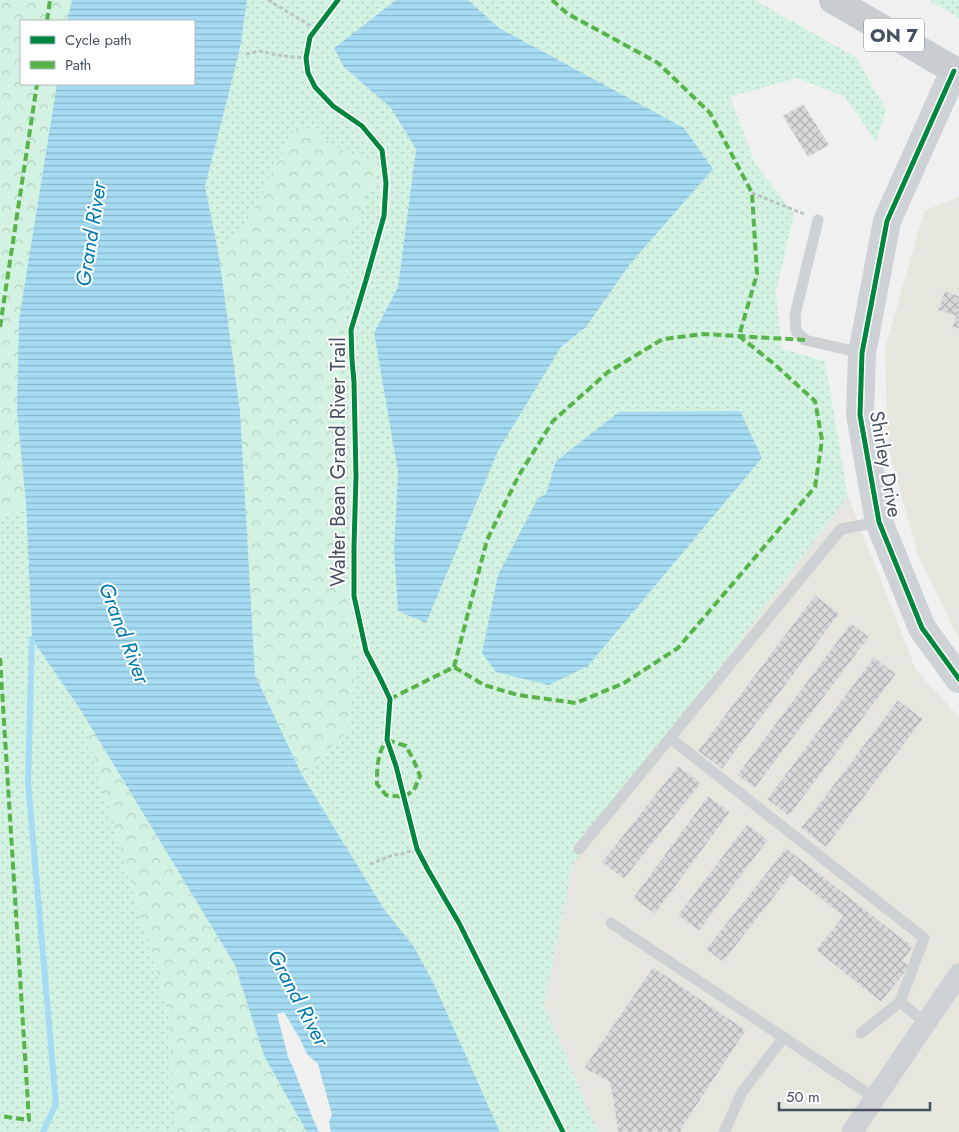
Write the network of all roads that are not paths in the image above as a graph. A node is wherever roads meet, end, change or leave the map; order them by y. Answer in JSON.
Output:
{"nodes":[{"id":1,"x":834,"y":0,"type":"edge"},
{"id":2,"x":957,"y":72,"type":"edge"},
{"id":3,"x":818,"y":220,"type":"road end"},
{"id":4,"x":862,"y":353,"type":"junction"},
{"id":5,"x":879,"y":522,"type":"junction"},
{"id":6,"x":959,"y":679,"type":"edge"},
{"id":7,"x":670,"y":738,"type":"junction"},
{"id":8,"x":579,"y":849,"type":"dead end"},
{"id":9,"x":611,"y":923,"type":"dead end"},
{"id":10,"x":959,"y":974,"type":"edge"},
{"id":11,"x":900,"y":1002,"type":"junction"},
{"id":12,"x":926,"y":1023,"type":"junction"},
{"id":13,"x":861,"y":1033,"type":"dead end"},
{"id":14,"x":784,"y":1037,"type":"junction"},
{"id":15,"x":875,"y":1098,"type":"junction"},
{"id":16,"x":724,"y":1132,"type":"edge"},
{"id":17,"x":852,"y":1132,"type":"edge"}],
"edges":[{"from":1,"to":2,"type":"main road","number":"ON 7"},
{"from":2,"to":4,"type":"street","name":"Shirley Drive"},
{"from":3,"to":4,"type":"lane"},
{"from":4,"to":5,"type":"street","name":"Shirley Drive"},
{"from":5,"to":6,"type":"street","name":"Shirley Drive"},
{"from":5,"to":7,"type":"lane"},
{"from":7,"to":8,"type":"lane"},
{"from":7,"to":11,"type":"lane"},
{"from":9,"to":14,"type":"lane"},
{"from":10,"to":12,"type":"street"},
{"from":11,"to":12,"type":"lane"},
{"from":11,"to":13,"type":"lane"},
{"from":12,"to":15,"type":"street"},
{"from":14,"to":15,"type":"lane"},
{"from":14,"to":16,"type":"lane"},
{"from":15,"to":17,"type":"street"}]}
